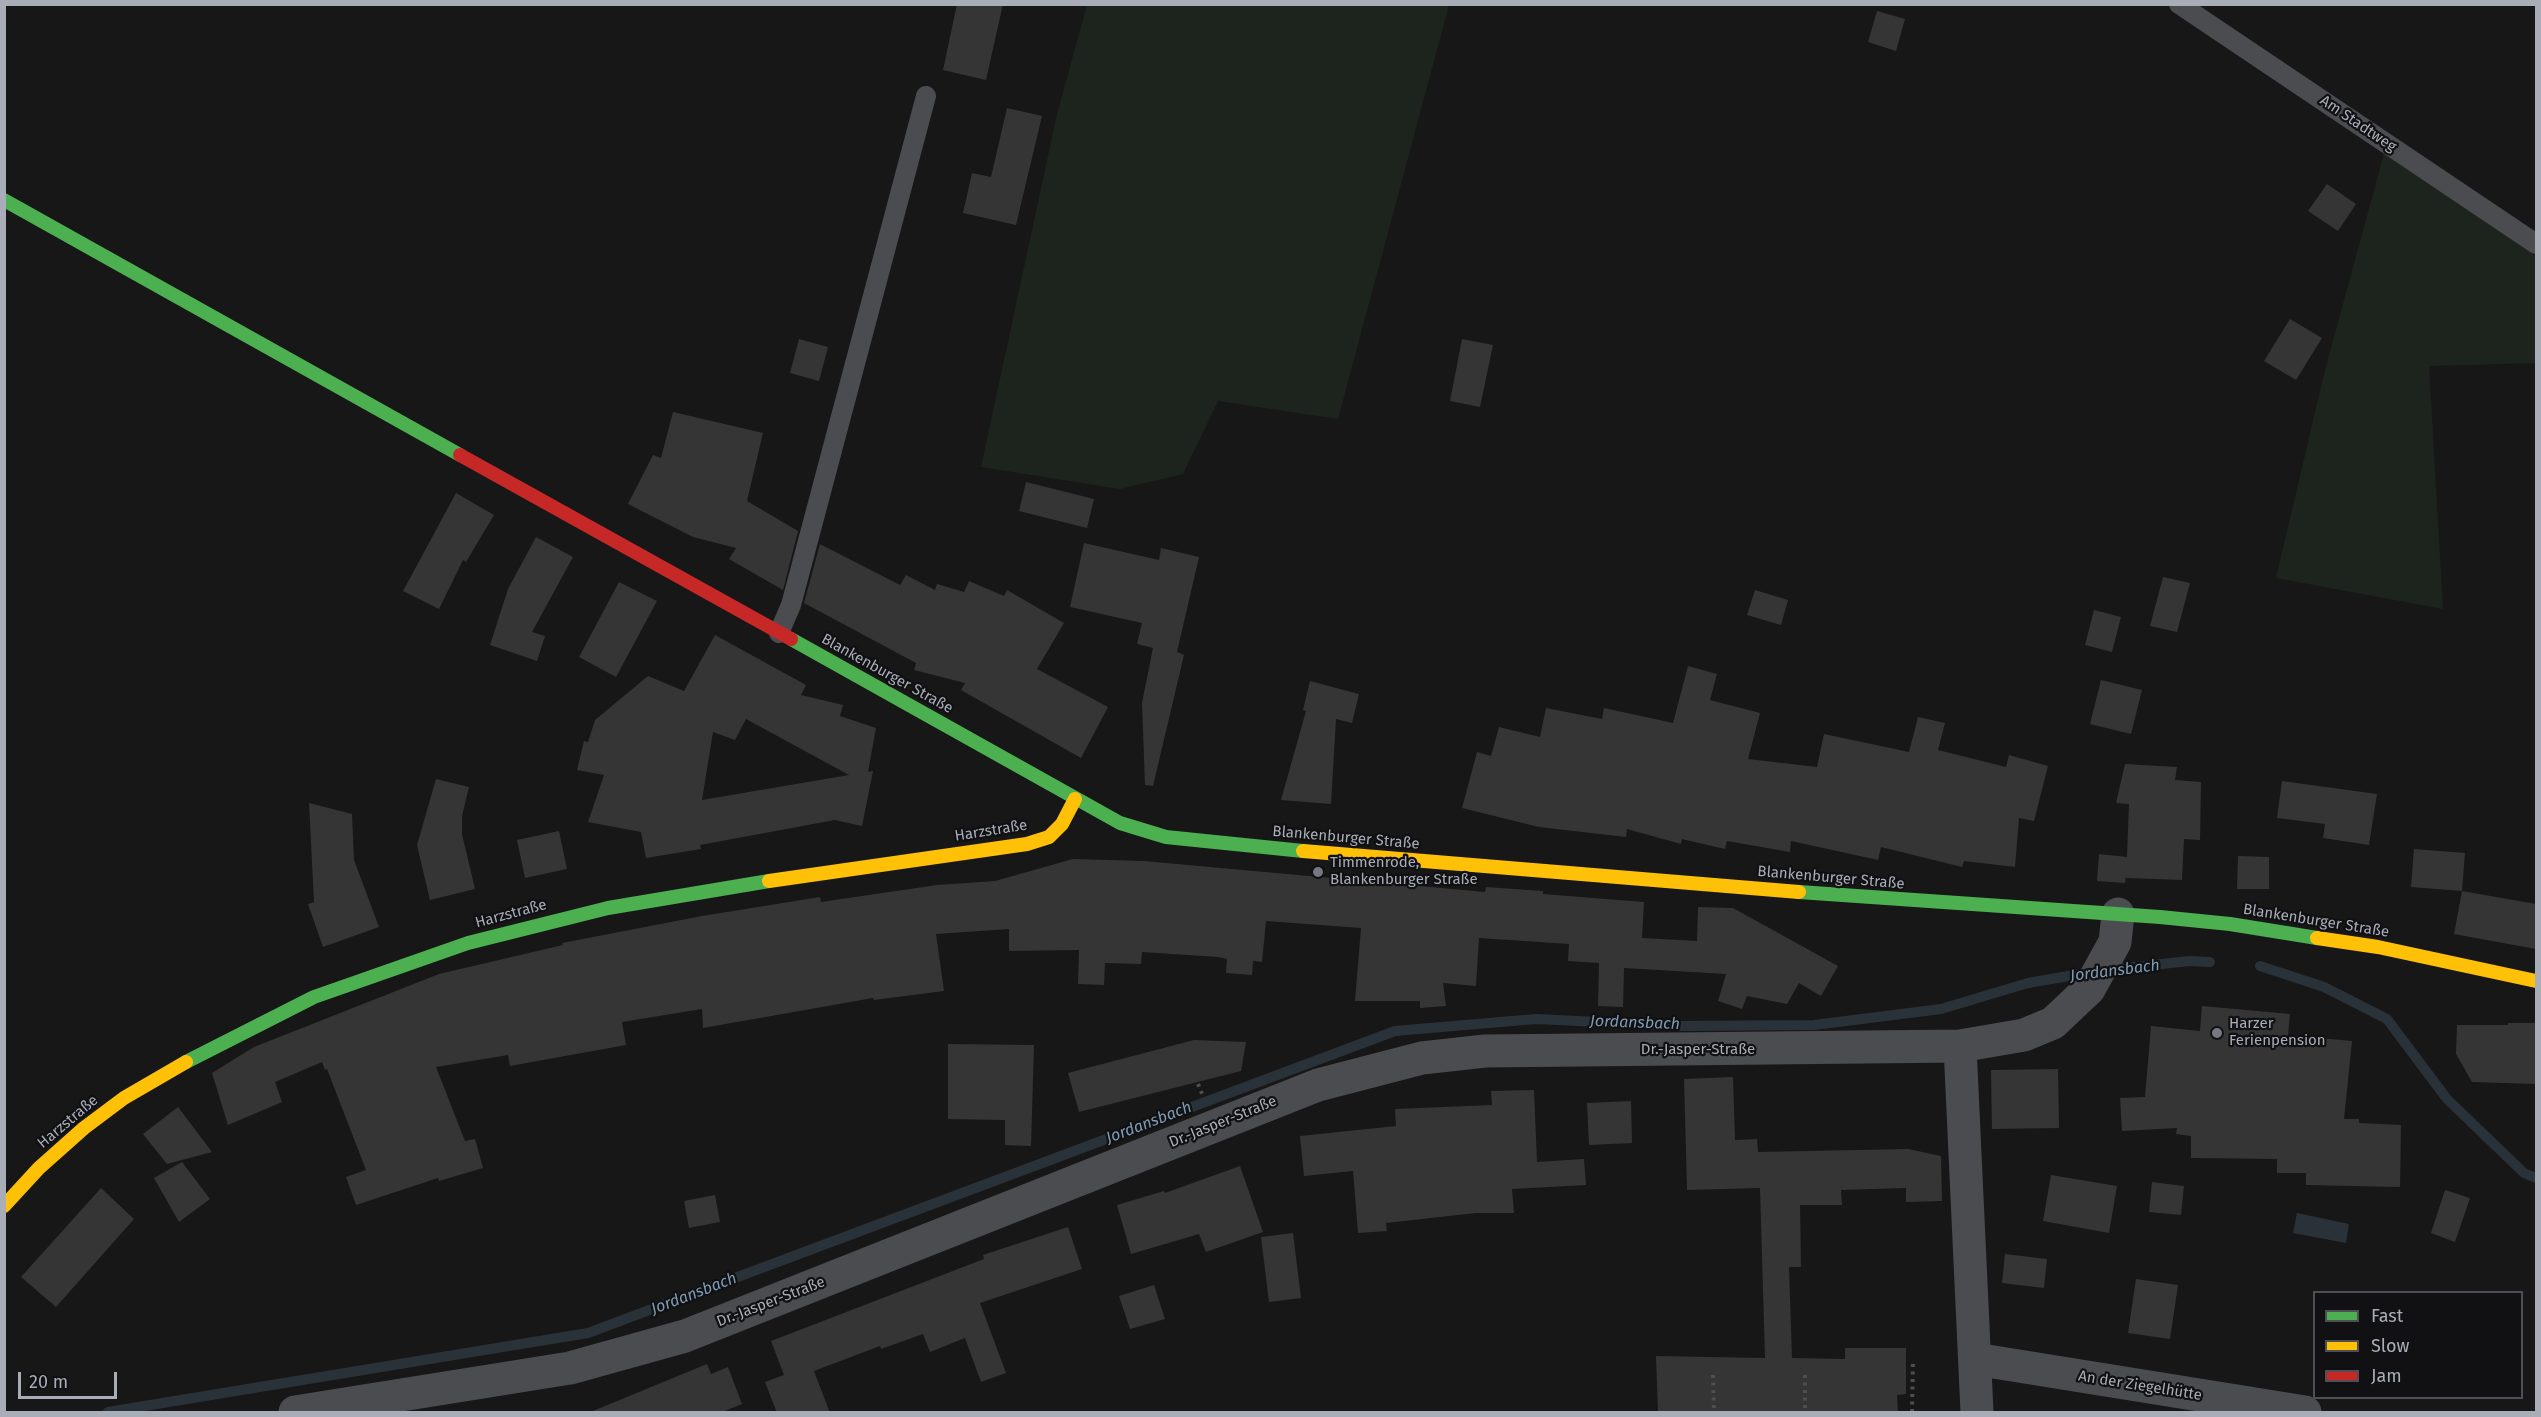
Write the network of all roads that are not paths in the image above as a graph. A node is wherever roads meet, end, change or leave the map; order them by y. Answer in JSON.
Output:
{"nodes":[{"id":1,"x":2179,"y":4,"type":"edge"},
{"id":2,"x":926,"y":96,"type":"dead end"},
{"id":3,"x":4,"y":200,"type":"edge"},
{"id":4,"x":2536,"y":244,"type":"edge"},
{"id":5,"x":779,"y":633,"type":"junction"},
{"id":6,"x":1076,"y":800,"type":"junction"},
{"id":7,"x":2117,"y":928,"type":"junction"},
{"id":8,"x":2536,"y":981,"type":"edge"},
{"id":9,"x":1960,"y":1046,"type":"junction"},
{"id":10,"x":4,"y":1206,"type":"edge"},
{"id":11,"x":1975,"y":1359,"type":"junction"},
{"id":12,"x":295,"y":1413,"type":"edge"},
{"id":13,"x":1977,"y":1413,"type":"edge"},
{"id":14,"x":2305,"y":1413,"type":"edge"}],
"edges":[{"from":1,"to":4,"type":"lane","name":"Am Stadtweg"},
{"from":2,"to":5,"type":"lane"},
{"from":3,"to":5,"type":"main road","name":"Blankenburger Straße"},
{"from":5,"to":6,"type":"main road","name":"Blankenburger Straße"},
{"from":6,"to":7,"type":"main road","name":"Blankenburger Straße"},
{"from":6,"to":10,"type":"main road","name":"Harzstraße"},
{"from":7,"to":8,"type":"main road","name":"Blankenburger Straße"},
{"from":7,"to":9,"type":"street","name":"Dr.-Jasper-Straße"},
{"from":9,"to":11,"type":"street"},
{"from":9,"to":12,"type":"street","name":"Dr.-Jasper-Straße"},
{"from":11,"to":13,"type":"street"},
{"from":11,"to":14,"type":"street","name":"An der Ziegelhütte"}]}
